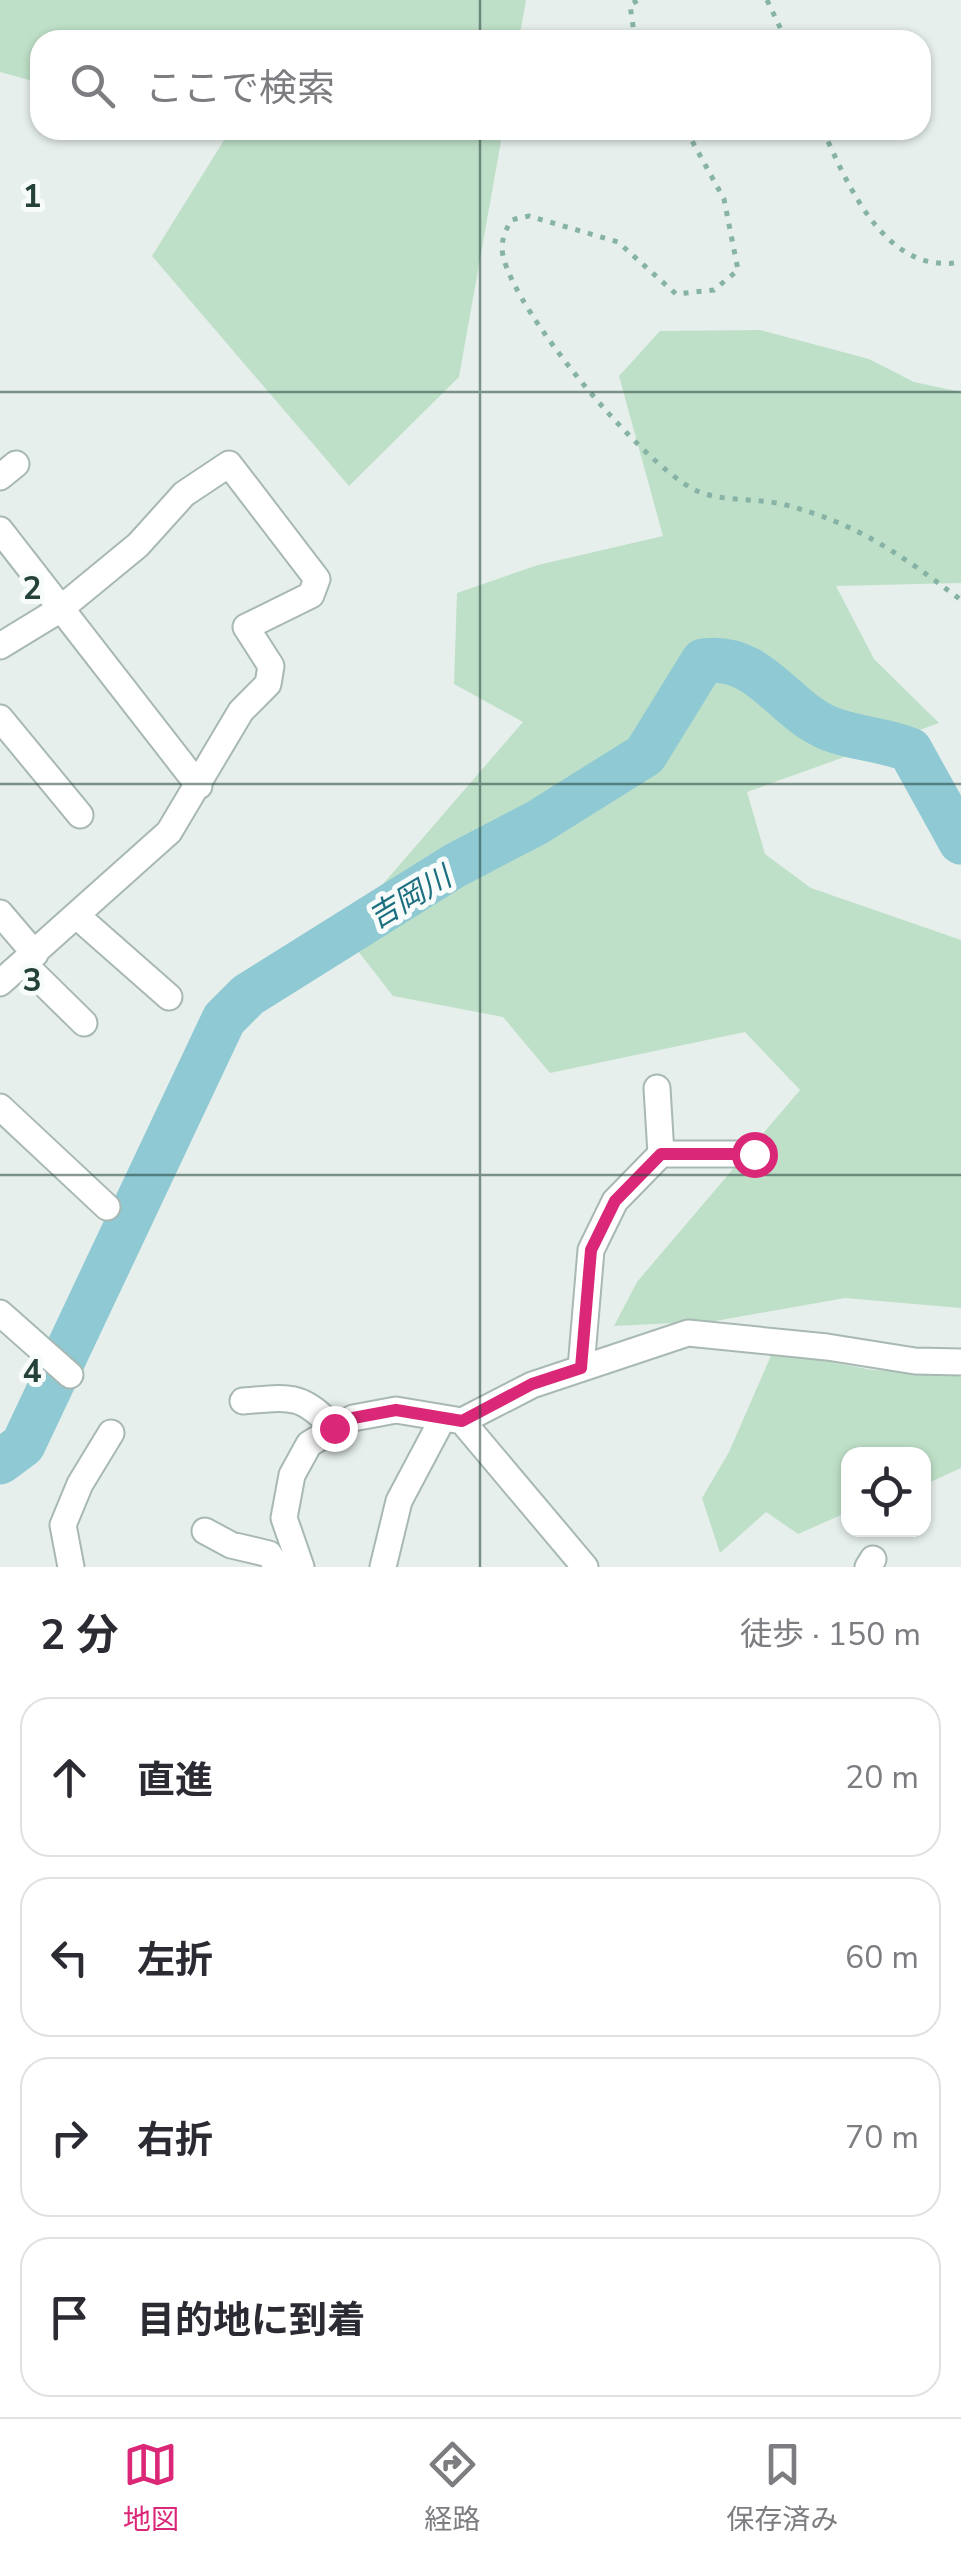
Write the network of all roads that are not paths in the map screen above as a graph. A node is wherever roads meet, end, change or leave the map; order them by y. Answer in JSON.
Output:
{"nodes":[{"id":1,"x":0,"y":530,"type":"edge"},
{"id":2,"x":59,"y":610,"type":"junction"},
{"id":3,"x":0,"y":646,"type":"edge"},
{"id":4,"x":0,"y":718,"type":"edge"},
{"id":5,"x":199,"y":786,"type":"junction"},
{"id":6,"x":80,"y":815,"type":"dead end"},
{"id":7,"x":0,"y":914,"type":"edge"},
{"id":8,"x":77,"y":916,"type":"junction"},
{"id":9,"x":29,"y":959,"type":"junction"},
{"id":10,"x":0,"y":983,"type":"edge"},
{"id":11,"x":169,"y":998,"type":"dead end"},
{"id":12,"x":84,"y":1024,"type":"dead end"},
{"id":13,"x":658,"y":1088,"type":"dead end"},
{"id":14,"x":0,"y":1107,"type":"edge"},
{"id":15,"x":661,"y":1154,"type":"junction"},
{"id":16,"x":754,"y":1154,"type":"dead end"},
{"id":17,"x":106,"y":1207,"type":"dead end"},
{"id":18,"x":0,"y":1313,"type":"edge"},
{"id":19,"x":961,"y":1362,"type":"edge"},
{"id":20,"x":581,"y":1368,"type":"junction"},
{"id":21,"x":70,"y":1376,"type":"dead end"},
{"id":22,"x":243,"y":1401,"type":"dead end"},
{"id":23,"x":452,"y":1420,"type":"junction"},
{"id":24,"x":334,"y":1428,"type":"junction"},
{"id":25,"x":112,"y":1433,"type":"dead end"},
{"id":26,"x":205,"y":1530,"type":"dead end"},
{"id":27,"x":71,"y":1567,"type":"edge"},
{"id":28,"x":277,"y":1567,"type":"edge"},
{"id":29,"x":302,"y":1567,"type":"edge"},
{"id":30,"x":382,"y":1567,"type":"edge"},
{"id":31,"x":585,"y":1567,"type":"edge"}],
"edges":[{"from":1,"to":2,"type":"street"},
{"from":2,"to":3,"type":"street"},
{"from":2,"to":5,"type":"street"},
{"from":2,"to":5,"type":"street"},
{"from":4,"to":6,"type":"street"},
{"from":5,"to":8,"type":"street"},
{"from":7,"to":9,"type":"street"},
{"from":8,"to":9,"type":"street"},
{"from":8,"to":11,"type":"street"},
{"from":9,"to":10,"type":"street"},
{"from":9,"to":12,"type":"street"},
{"from":13,"to":15,"type":"street"},
{"from":14,"to":17,"type":"street"},
{"from":15,"to":16,"type":"street"},
{"from":15,"to":20,"type":"street"},
{"from":18,"to":21,"type":"street"},
{"from":19,"to":20,"type":"street"},
{"from":20,"to":23,"type":"street"},
{"from":22,"to":24,"type":"street"},
{"from":23,"to":24,"type":"street"},
{"from":23,"to":30,"type":"street"},
{"from":23,"to":31,"type":"street"},
{"from":24,"to":29,"type":"street"},
{"from":25,"to":27,"type":"street"},
{"from":26,"to":28,"type":"street"}]}
